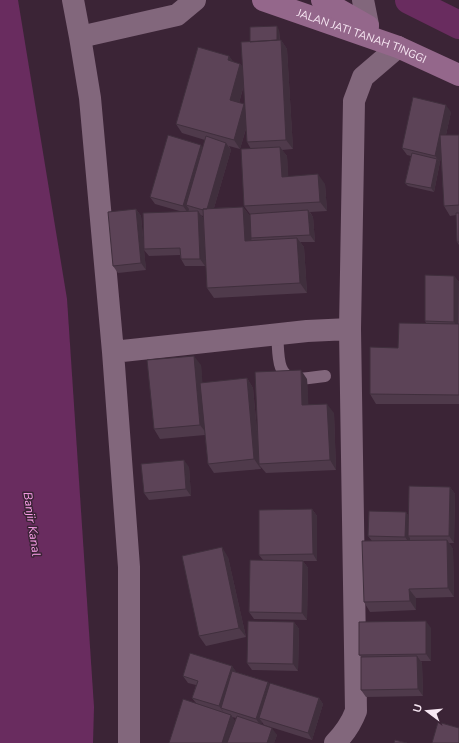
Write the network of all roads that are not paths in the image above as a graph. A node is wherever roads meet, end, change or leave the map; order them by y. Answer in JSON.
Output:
{"nodes":[{"id":1,"x":73,"y":0,"type":"edge"},
{"id":2,"x":195,"y":0,"type":"edge"},
{"id":3,"x":263,"y":0,"type":"edge"},
{"id":4,"x":322,"y":0,"type":"edge"},
{"id":5,"x":363,"y":0,"type":"edge"},
{"id":6,"x":368,"y":26,"type":"junction"},
{"id":7,"x":80,"y":37,"type":"junction"},
{"id":8,"x":398,"y":46,"type":"junction"},
{"id":9,"x":459,"y":74,"type":"edge"},
{"id":10,"x":350,"y":329,"type":"junction"},
{"id":11,"x":278,"y":334,"type":"junction"},
{"id":12,"x":113,"y":352,"type":"junction"},
{"id":13,"x":325,"y":376,"type":"dead end"},
{"id":14,"x":129,"y":743,"type":"edge"},
{"id":15,"x":335,"y":743,"type":"edge"}],
"edges":[{"from":1,"to":7,"type":"street"},
{"from":2,"to":7,"type":"street"},
{"from":3,"to":8,"type":"main road","name":"JALAN JATI TANAH TINGGI"},
{"from":4,"to":6,"type":"main road"},
{"from":5,"to":6,"type":"street"},
{"from":6,"to":8,"type":"main road"},
{"from":7,"to":12,"type":"street"},
{"from":8,"to":9,"type":"main road","name":"JALAN JATI TANAH TINGGI"},
{"from":8,"to":10,"type":"street"},
{"from":10,"to":11,"type":"street"},
{"from":10,"to":15,"type":"street"},
{"from":11,"to":12,"type":"street"},
{"from":11,"to":13,"type":"lane"},
{"from":12,"to":14,"type":"street"}]}
